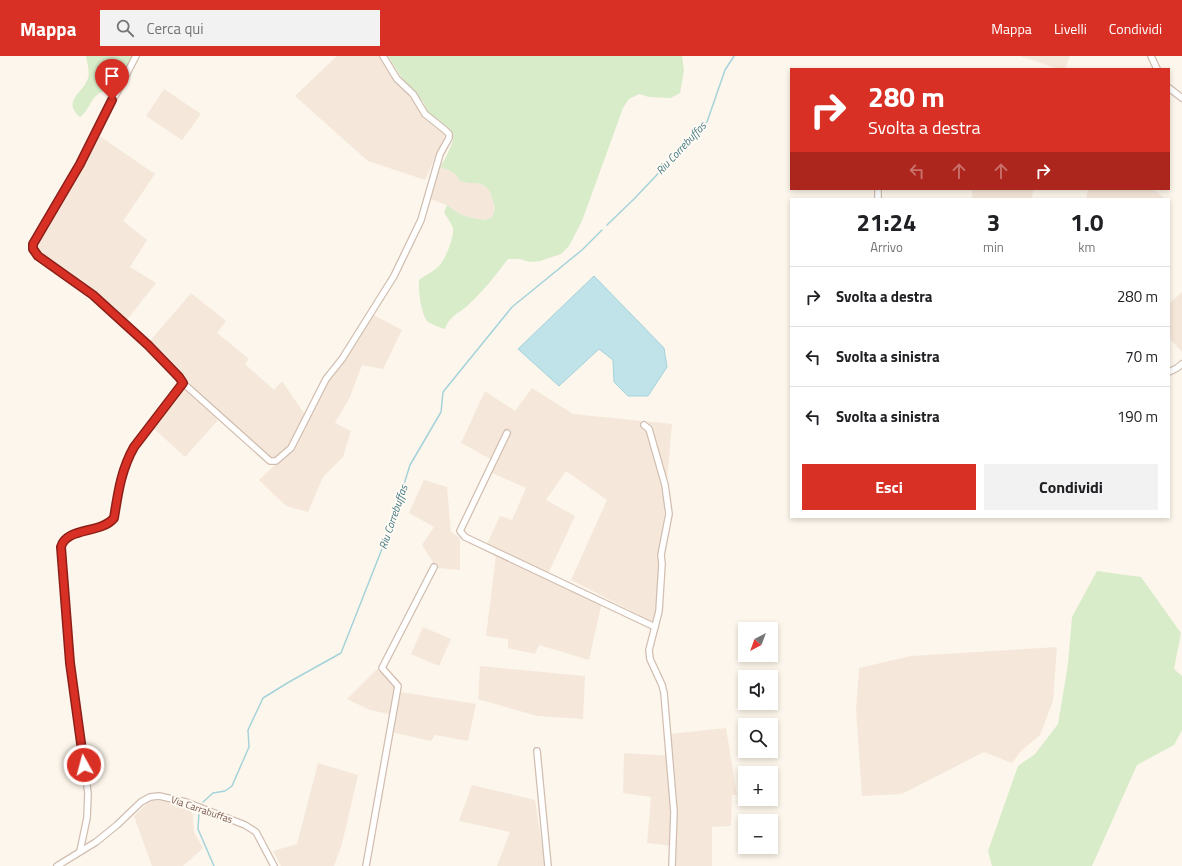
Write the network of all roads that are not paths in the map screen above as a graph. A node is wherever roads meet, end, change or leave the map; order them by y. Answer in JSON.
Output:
{"nodes":[{"id":1,"x":136,"y":56,"type":"edge"},
{"id":2,"x":383,"y":56,"type":"edge"},
{"id":3,"x":1151,"y":56,"type":"edge"},
{"id":4,"x":1157,"y":68,"type":"edge"},
{"id":5,"x":1170,"y":89,"type":"edge"},
{"id":6,"x":1182,"y":98,"type":"edge"},
{"id":7,"x":1182,"y":364,"type":"edge"},
{"id":8,"x":1170,"y":372,"type":"edge"},
{"id":9,"x":183,"y":383,"type":"junction"},
{"id":10,"x":644,"y":425,"type":"dead end"},
{"id":11,"x":506,"y":433,"type":"dead end"},
{"id":12,"x":434,"y":567,"type":"dead end"},
{"id":13,"x":655,"y":627,"type":"junction"},
{"id":14,"x":537,"y":751,"type":"dead end"},
{"id":15,"x":80,"y":851,"type":"junction"},
{"id":16,"x":57,"y":866,"type":"edge"},
{"id":17,"x":274,"y":866,"type":"edge"},
{"id":18,"x":366,"y":866,"type":"edge"},
{"id":19,"x":548,"y":866,"type":"edge"},
{"id":20,"x":672,"y":866,"type":"edge"}],
"edges":[{"from":1,"to":9,"type":"street"},
{"from":2,"to":9,"type":"street"},
{"from":3,"to":4,"type":"street"},
{"from":5,"to":6,"type":"street"},
{"from":7,"to":8,"type":"street"},
{"from":9,"to":15,"type":"street"},
{"from":10,"to":13,"type":"street"},
{"from":11,"to":13,"type":"street"},
{"from":12,"to":18,"type":"street"},
{"from":13,"to":20,"type":"street"},
{"from":14,"to":19,"type":"street"},
{"from":15,"to":16,"type":"street","name":"Via Carrabuffas"},
{"from":15,"to":17,"type":"street","name":"Via Carrabuffas"}]}
